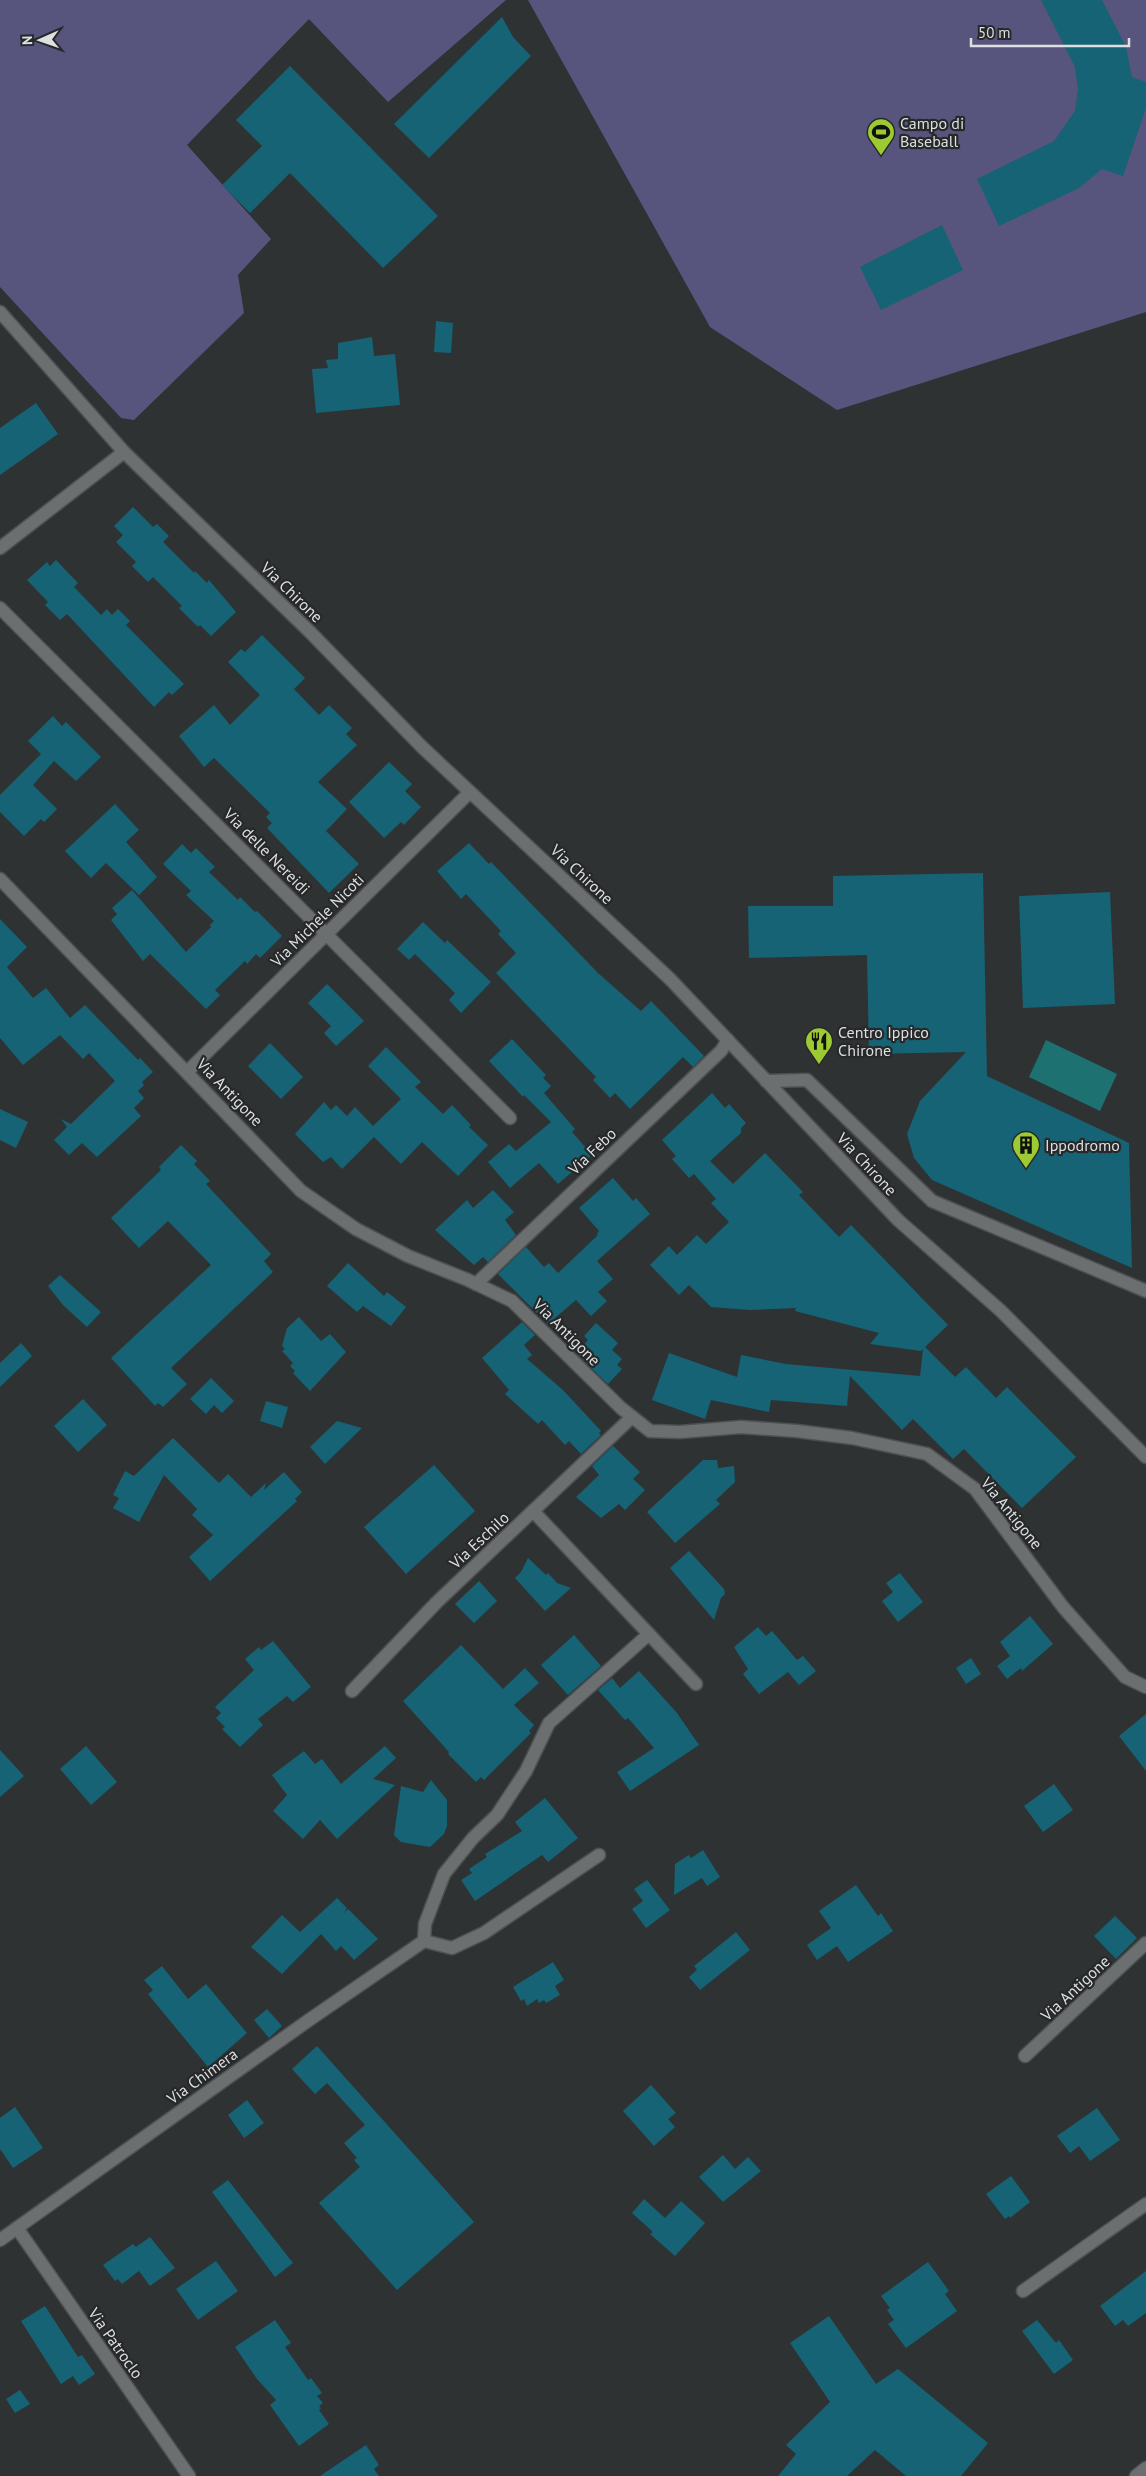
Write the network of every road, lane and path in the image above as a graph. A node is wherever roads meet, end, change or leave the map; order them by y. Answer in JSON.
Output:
{"nodes":[{"id":1,"x":0,"y":312,"type":"edge"},
{"id":2,"x":124,"y":452,"type":"junction"},
{"id":3,"x":0,"y":548,"type":"edge"},
{"id":4,"x":0,"y":608,"type":"edge"},
{"id":5,"x":470,"y":792,"type":"junction"},
{"id":6,"x":0,"y":879,"type":"edge"},
{"id":7,"x":326,"y":934,"type":"junction"},
{"id":8,"x":728,"y":1040,"type":"junction"},
{"id":9,"x":187,"y":1072,"type":"junction"},
{"id":10,"x":766,"y":1080,"type":"junction"},
{"id":11,"x":510,"y":1118,"type":"dead end"},
{"id":12,"x":476,"y":1284,"type":"junction"},
{"id":13,"x":1146,"y":1291,"type":"edge"},
{"id":14,"x":632,"y":1417,"type":"junction"},
{"id":15,"x":1146,"y":1457,"type":"edge"},
{"id":16,"x":533,"y":1511,"type":"junction"},
{"id":17,"x":649,"y":1634,"type":"junction"},
{"id":18,"x":696,"y":1684,"type":"dead end"},
{"id":19,"x":1146,"y":1687,"type":"edge"},
{"id":20,"x":352,"y":1691,"type":"dead end"},
{"id":21,"x":599,"y":1855,"type":"dead end"},
{"id":22,"x":424,"y":1941,"type":"junction"},
{"id":23,"x":1146,"y":1943,"type":"edge"},
{"id":24,"x":1025,"y":2056,"type":"dead end"},
{"id":25,"x":1146,"y":2204,"type":"edge"},
{"id":26,"x":17,"y":2228,"type":"junction"},
{"id":27,"x":0,"y":2240,"type":"edge"},
{"id":28,"x":1023,"y":2291,"type":"dead end"},
{"id":29,"x":1146,"y":2468,"type":"edge"},
{"id":30,"x":188,"y":2476,"type":"edge"},
{"id":31,"x":1136,"y":2476,"type":"edge"}],
"edges":[{"from":1,"to":2,"type":"street","name":"Via Chirone"},
{"from":2,"to":3,"type":"street"},
{"from":2,"to":5,"type":"street","name":"Via Chirone"},
{"from":4,"to":7,"type":"street","name":"Via delle Nereidi"},
{"from":5,"to":7,"type":"street","name":"Via Michele Nicoti"},
{"from":5,"to":8,"type":"street","name":"Via Chirone"},
{"from":6,"to":9,"type":"street","name":"Via Antigone"},
{"from":7,"to":9,"type":"street","name":"Via Michele Nicoti"},
{"from":7,"to":11,"type":"street","name":"Via delle Nereidi"},
{"from":8,"to":10,"type":"street","name":"Via Chirone"},
{"from":8,"to":12,"type":"street","name":"Via Febo"},
{"from":9,"to":12,"type":"street","name":"Via Antigone"},
{"from":10,"to":13,"type":"street"},
{"from":10,"to":15,"type":"street","name":"Via Chirone"},
{"from":12,"to":14,"type":"street","name":"Via Antigone"},
{"from":14,"to":16,"type":"street","name":"Via Eschilo"},
{"from":14,"to":19,"type":"street","name":"Via Antigone"},
{"from":16,"to":17,"type":"street"},
{"from":16,"to":20,"type":"street","name":"Via Eschilo"},
{"from":17,"to":18,"type":"street"},
{"from":17,"to":22,"type":"street"},
{"from":21,"to":22,"type":"street"},
{"from":22,"to":26,"type":"street","name":"Via Chimera"},
{"from":23,"to":24,"type":"street","name":"Via Antigone"},
{"from":25,"to":28,"type":"street"},
{"from":26,"to":27,"type":"street","name":"Via Chimera"},
{"from":26,"to":30,"type":"street","name":"Via Patroclo"},
{"from":29,"to":31,"type":"street"}]}
